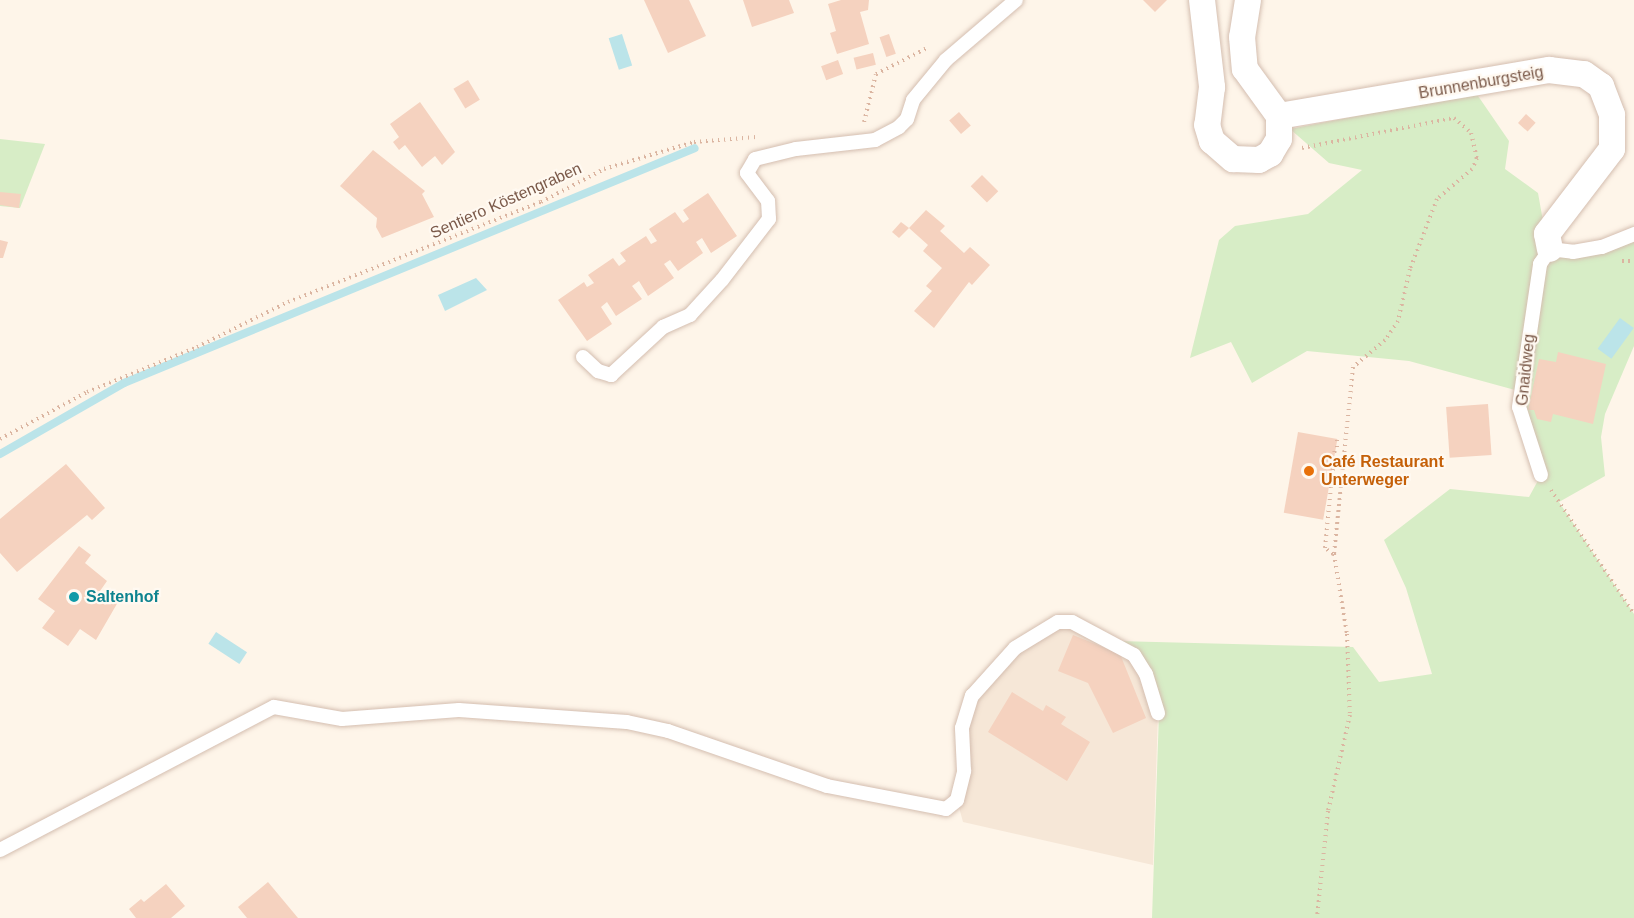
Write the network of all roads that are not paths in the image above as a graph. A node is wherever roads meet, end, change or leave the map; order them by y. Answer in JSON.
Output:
{"nodes":[{"id":1,"x":1016,"y":0,"type":"edge"},
{"id":2,"x":1202,"y":0,"type":"edge"},
{"id":3,"x":1248,"y":0,"type":"edge"},
{"id":4,"x":1279,"y":128,"type":"junction"},
{"id":5,"x":1634,"y":234,"type":"edge"},
{"id":6,"x":1545,"y":257,"type":"junction"},
{"id":7,"x":583,"y":357,"type":"dead end"},
{"id":8,"x":1541,"y":475,"type":"road end"},
{"id":9,"x":1158,"y":712,"type":"dead end"},
{"id":10,"x":0,"y":850,"type":"edge"}],
"edges":[{"from":1,"to":7,"type":"lane"},
{"from":2,"to":4,"type":"street"},
{"from":3,"to":4,"type":"street"},
{"from":4,"to":6,"type":"street","name":"Brunnenburgsteig"},
{"from":5,"to":6,"type":"lane"},
{"from":6,"to":8,"type":"lane","name":"Gnaidweg"},
{"from":9,"to":10,"type":"lane"}]}
